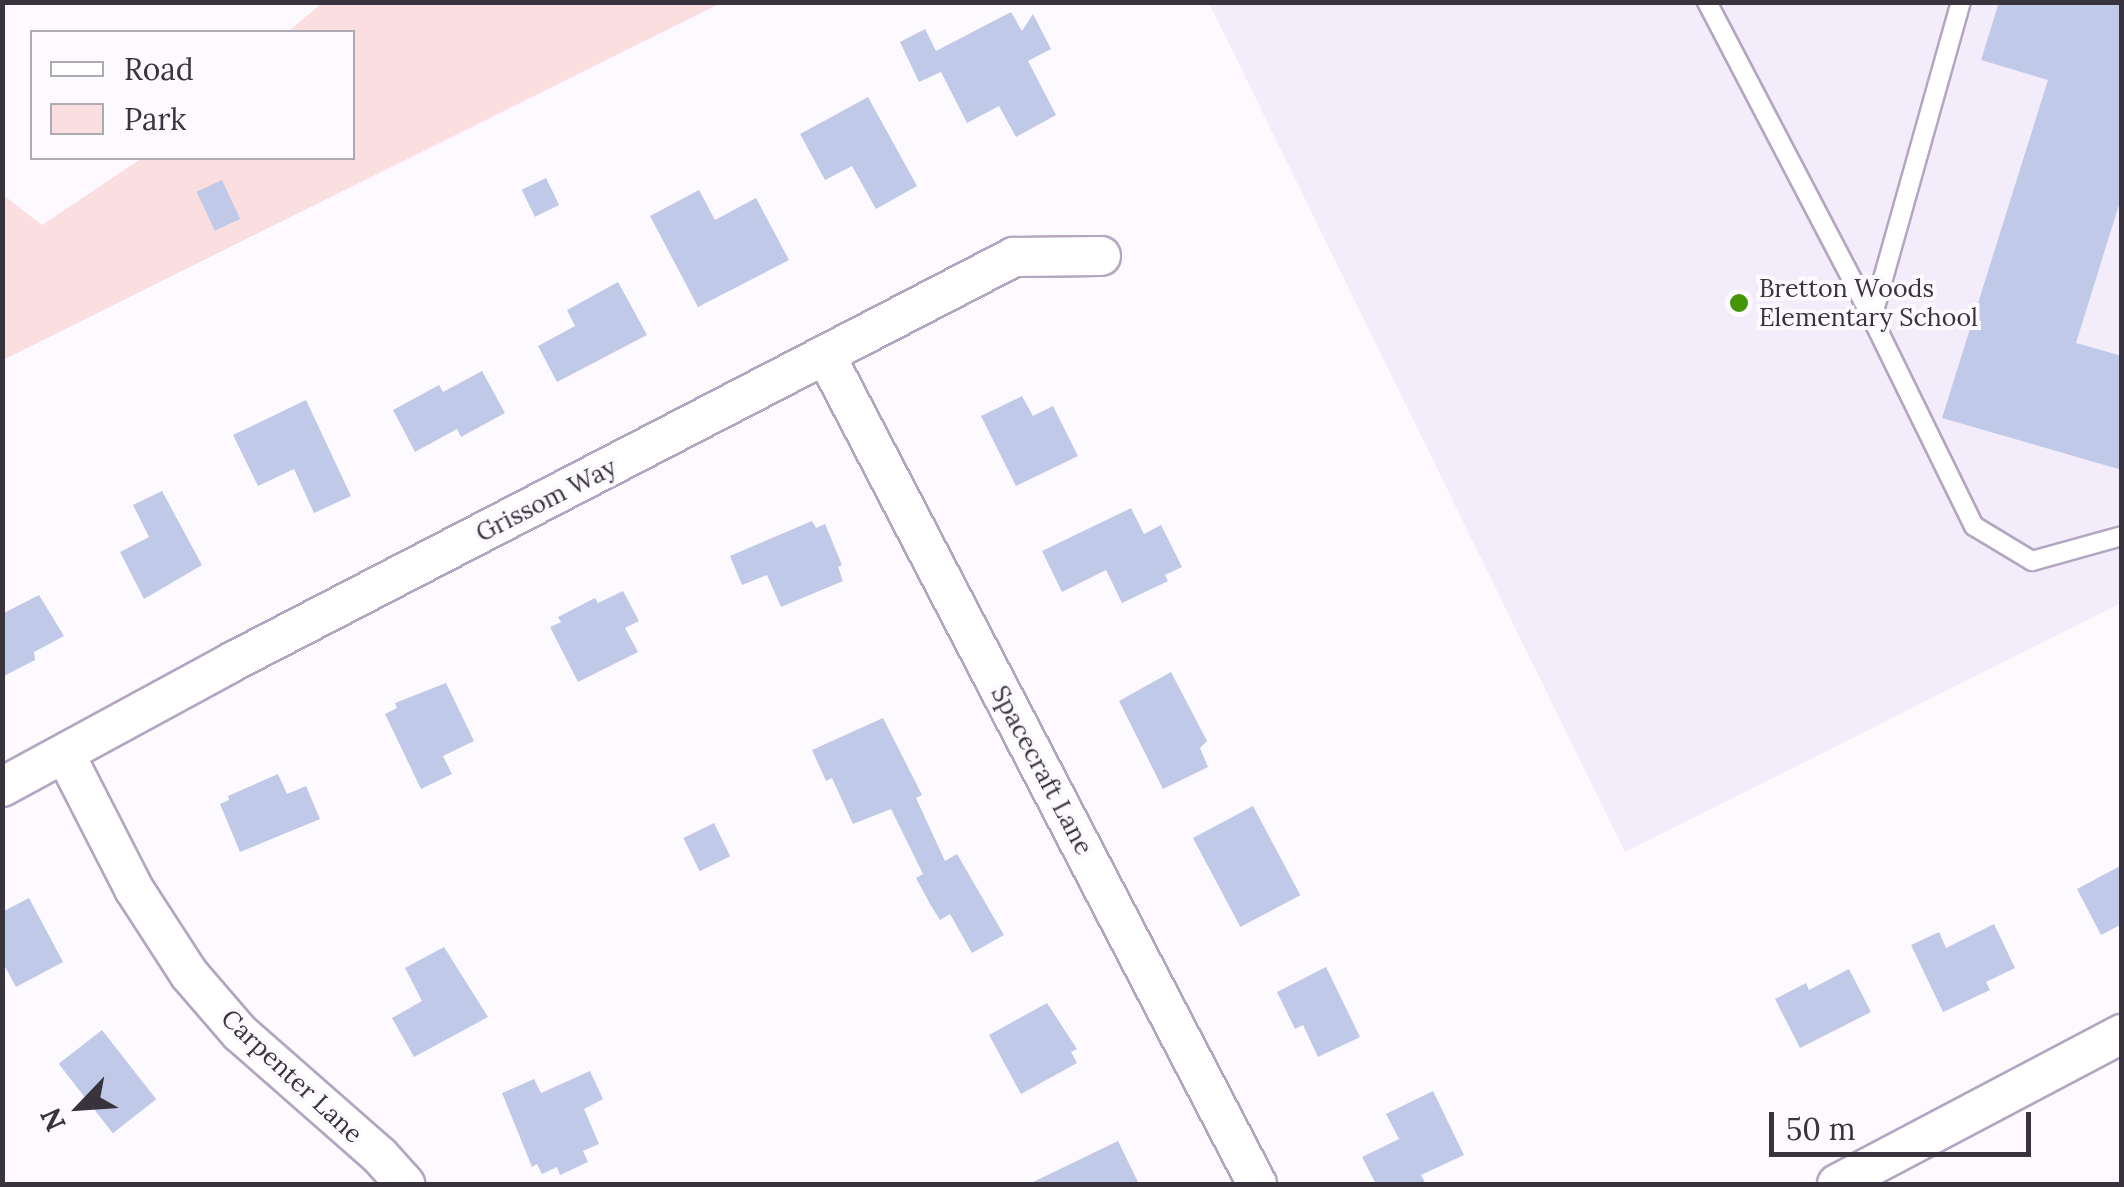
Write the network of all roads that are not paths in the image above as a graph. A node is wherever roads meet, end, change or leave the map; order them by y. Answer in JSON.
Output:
{"nodes":[{"id":1,"x":1707,"y":2,"type":"edge"},
{"id":2,"x":1961,"y":2,"type":"edge"},
{"id":3,"x":1101,"y":256,"type":"dead end"},
{"id":4,"x":1872,"y":318,"type":"junction"},
{"id":5,"x":826,"y":356,"type":"junction"},
{"id":6,"x":2122,"y":536,"type":"edge"},
{"id":7,"x":65,"y":754,"type":"junction"},
{"id":8,"x":2,"y":788,"type":"edge"},
{"id":9,"x":2122,"y":1034,"type":"edge"},
{"id":10,"x":406,"y":1184,"type":"edge"},
{"id":11,"x":1258,"y":1184,"type":"edge"},
{"id":12,"x":1837,"y":1184,"type":"edge"}],
"edges":[{"from":1,"to":4,"type":"lane"},
{"from":2,"to":4,"type":"lane"},
{"from":3,"to":5,"type":"street","name":"Grissom Way"},
{"from":4,"to":6,"type":"lane"},
{"from":5,"to":7,"type":"street","name":"Grissom Way"},
{"from":5,"to":11,"type":"street","name":"Spacecraft Lane"},
{"from":7,"to":8,"type":"street","name":"Grissom Way"},
{"from":7,"to":10,"type":"street","name":"Carpenter Lane"},
{"from":9,"to":12,"type":"street"}]}
